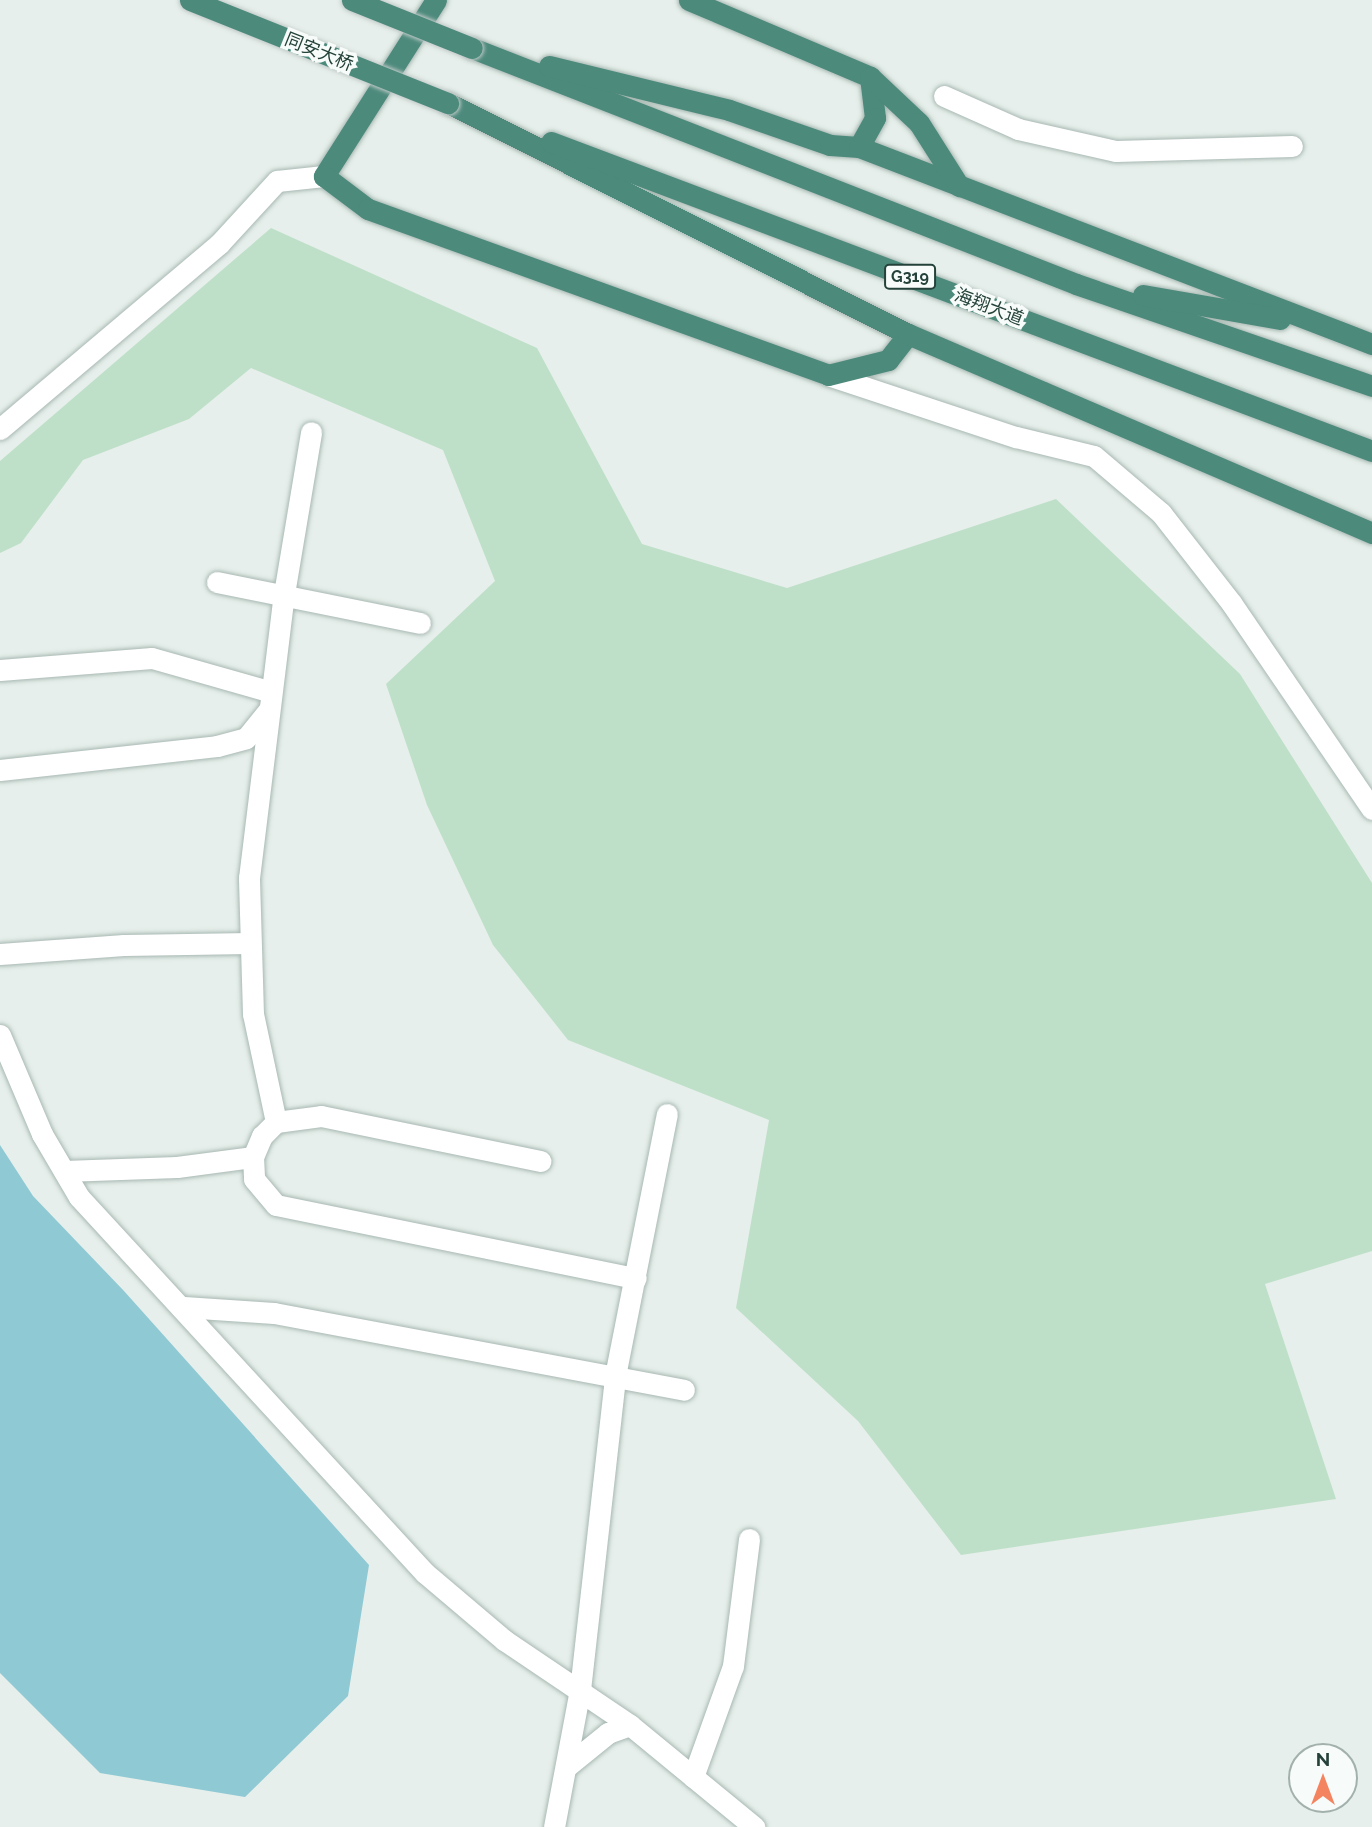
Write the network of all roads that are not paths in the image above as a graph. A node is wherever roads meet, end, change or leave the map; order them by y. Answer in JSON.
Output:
{"nodes":[{"id":1,"x":190,"y":0,"type":"edge"},
{"id":2,"x":352,"y":0,"type":"edge"},
{"id":3,"x":436,"y":0,"type":"edge"},
{"id":4,"x":689,"y":0,"type":"edge"},
{"id":5,"x":472,"y":48,"type":"junction"},
{"id":6,"x":870,"y":77,"type":"junction"},
{"id":7,"x":944,"y":96,"type":"dead end"},
{"id":8,"x":448,"y":103,"type":"junction"},
{"id":9,"x":1292,"y":146,"type":"dead end"},
{"id":10,"x":859,"y":147,"type":"junction"},
{"id":11,"x":324,"y":176,"type":"junction"},
{"id":12,"x":959,"y":186,"type":"junction"},
{"id":13,"x":1076,"y":284,"type":"junction"},
{"id":14,"x":1328,"y":327,"type":"junction"},
{"id":15,"x":908,"y":334,"type":"junction"},
{"id":16,"x":1372,"y":336,"type":"edge"},
{"id":17,"x":1372,"y":344,"type":"edge"},
{"id":18,"x":828,"y":375,"type":"junction"},
{"id":19,"x":1372,"y":386,"type":"edge"},
{"id":20,"x":0,"y":429,"type":"edge"},
{"id":21,"x":311,"y":432,"type":"dead end"},
{"id":22,"x":1372,"y":451,"type":"edge"},
{"id":23,"x":1372,"y":533,"type":"edge"},
{"id":24,"x":217,"y":582,"type":"dead end"},
{"id":25,"x":284,"y":594,"type":"junction"},
{"id":26,"x":420,"y":623,"type":"dead end"},
{"id":27,"x":0,"y":670,"type":"edge"},
{"id":28,"x":270,"y":701,"type":"junction"},
{"id":29,"x":217,"y":746,"type":"junction"},
{"id":30,"x":0,"y":770,"type":"edge"},
{"id":31,"x":261,"y":772,"type":"junction"},
{"id":32,"x":1372,"y":809,"type":"edge"},
{"id":33,"x":250,"y":943,"type":"junction"},
{"id":34,"x":0,"y":954,"type":"edge"},
{"id":35,"x":0,"y":1035,"type":"edge"},
{"id":36,"x":667,"y":1114,"type":"dead end"},
{"id":37,"x":276,"y":1122,"type":"junction"},
{"id":38,"x":253,"y":1157,"type":"junction"},
{"id":39,"x":540,"y":1161,"type":"dead end"},
{"id":40,"x":64,"y":1171,"type":"junction"},
{"id":41,"x":636,"y":1278,"type":"junction"},
{"id":42,"x":184,"y":1307,"type":"junction"},
{"id":43,"x":615,"y":1376,"type":"junction"},
{"id":44,"x":684,"y":1390,"type":"dead end"},
{"id":45,"x":749,"y":1539,"type":"dead end"},
{"id":46,"x":580,"y":1690,"type":"junction"},
{"id":47,"x":630,"y":1725,"type":"junction"},
{"id":48,"x":566,"y":1767,"type":"junction"},
{"id":49,"x":693,"y":1777,"type":"junction"},
{"id":50,"x":554,"y":1827,"type":"edge"},
{"id":51,"x":754,"y":1827,"type":"edge"}],
"edges":[{"from":1,"to":8,"type":"highway","name":"同安大桥","bridge":true},
{"from":2,"to":5,"type":"highway","bridge":true},
{"from":3,"to":11,"type":"highway"},
{"from":4,"to":6,"type":"highway"},
{"from":5,"to":10,"type":"highway"},
{"from":5,"to":13,"type":"highway"},
{"from":6,"to":10,"type":"highway"},
{"from":6,"to":12,"type":"highway"},
{"from":7,"to":9,"type":"street"},
{"from":8,"to":15,"type":"highway"},
{"from":8,"to":22,"type":"highway","name":"海翔大道","number":"G319"},
{"from":10,"to":12,"type":"highway"},
{"from":11,"to":18,"type":"highway"},
{"from":11,"to":20,"type":"street"},
{"from":12,"to":14,"type":"highway"},
{"from":13,"to":14,"type":"highway"},
{"from":13,"to":19,"type":"highway"},
{"from":14,"to":16,"type":"highway"},
{"from":14,"to":17,"type":"highway"},
{"from":15,"to":18,"type":"highway"},
{"from":15,"to":23,"type":"highway"},
{"from":18,"to":32,"type":"street"},
{"from":21,"to":25,"type":"street"},
{"from":24,"to":25,"type":"street"},
{"from":25,"to":26,"type":"street"},
{"from":25,"to":28,"type":"street"},
{"from":27,"to":28,"type":"street"},
{"from":28,"to":29,"type":"street"},
{"from":28,"to":31,"type":"street"},
{"from":29,"to":30,"type":"street"},
{"from":29,"to":31,"type":"street"},
{"from":31,"to":33,"type":"street"},
{"from":33,"to":34,"type":"street"},
{"from":33,"to":37,"type":"street"},
{"from":35,"to":40,"type":"street"},
{"from":36,"to":41,"type":"street"},
{"from":37,"to":38,"type":"street"},
{"from":37,"to":39,"type":"street"},
{"from":38,"to":40,"type":"street"},
{"from":38,"to":41,"type":"street"},
{"from":40,"to":42,"type":"street"},
{"from":41,"to":43,"type":"street"},
{"from":42,"to":43,"type":"street"},
{"from":42,"to":46,"type":"street"},
{"from":43,"to":44,"type":"street"},
{"from":43,"to":46,"type":"street"},
{"from":45,"to":49,"type":"street"},
{"from":46,"to":47,"type":"street"},
{"from":46,"to":48,"type":"street"},
{"from":47,"to":48,"type":"street"},
{"from":47,"to":49,"type":"street"},
{"from":48,"to":50,"type":"street"},
{"from":49,"to":51,"type":"street"}]}
